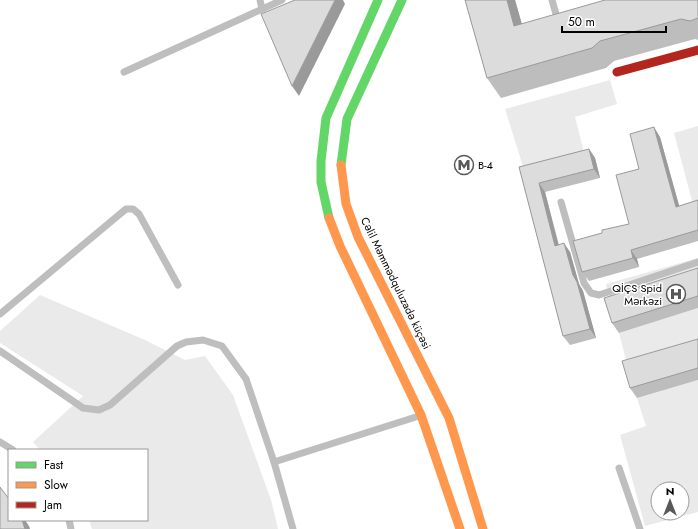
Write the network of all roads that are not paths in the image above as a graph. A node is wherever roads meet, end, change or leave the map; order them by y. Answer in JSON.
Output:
{"nodes":[{"id":1,"x":260,"y":0,"type":"edge"},
{"id":2,"x":282,"y":0,"type":"edge"},
{"id":3,"x":378,"y":0,"type":"edge"},
{"id":4,"x":402,"y":0,"type":"edge"},
{"id":5,"x":552,"y":0,"type":"edge"},
{"id":6,"x":262,"y":9,"type":"junction"},
{"id":7,"x":563,"y":26,"type":"edge"},
{"id":8,"x":698,"y":50,"type":"edge"},
{"id":9,"x":124,"y":72,"type":"dead end"},
{"id":10,"x":617,"y":72,"type":"dead end"},
{"id":11,"x":561,"y":202,"type":"dead end"},
{"id":12,"x":698,"y":262,"type":"edge"},
{"id":13,"x":178,"y":285,"type":"dead end"},
{"id":14,"x":0,"y":314,"type":"edge"},
{"id":15,"x":0,"y":352,"type":"edge"},
{"id":16,"x":421,"y":415,"type":"junction"},
{"id":17,"x":0,"y":442,"type":"edge"},
{"id":18,"x":11,"y":449,"type":"edge"},
{"id":19,"x":274,"y":462,"type":"junction"},
{"id":20,"x":620,"y":468,"type":"dead end"},
{"id":21,"x":293,"y":529,"type":"edge"},
{"id":22,"x":460,"y":529,"type":"edge"},
{"id":23,"x":483,"y":529,"type":"edge"},
{"id":24,"x":640,"y":529,"type":"edge"}],
"edges":[{"from":1,"to":6,"type":"lane"},
{"from":2,"to":6,"type":"lane"},
{"from":3,"to":16,"type":"main road"},
{"from":4,"to":23,"type":"main road","name":"Cəlil Məmmədquluzadə küçəsi"},
{"from":5,"to":7,"type":"lane"},
{"from":6,"to":9,"type":"lane"},
{"from":8,"to":10,"type":"main road"},
{"from":11,"to":12,"type":"lane"},
{"from":13,"to":14,"type":"lane"},
{"from":15,"to":19,"type":"lane"},
{"from":16,"to":19,"type":"lane"},
{"from":16,"to":22,"type":"main road"},
{"from":17,"to":18,"type":"lane"},
{"from":19,"to":21,"type":"lane"},
{"from":20,"to":24,"type":"lane"}]}
